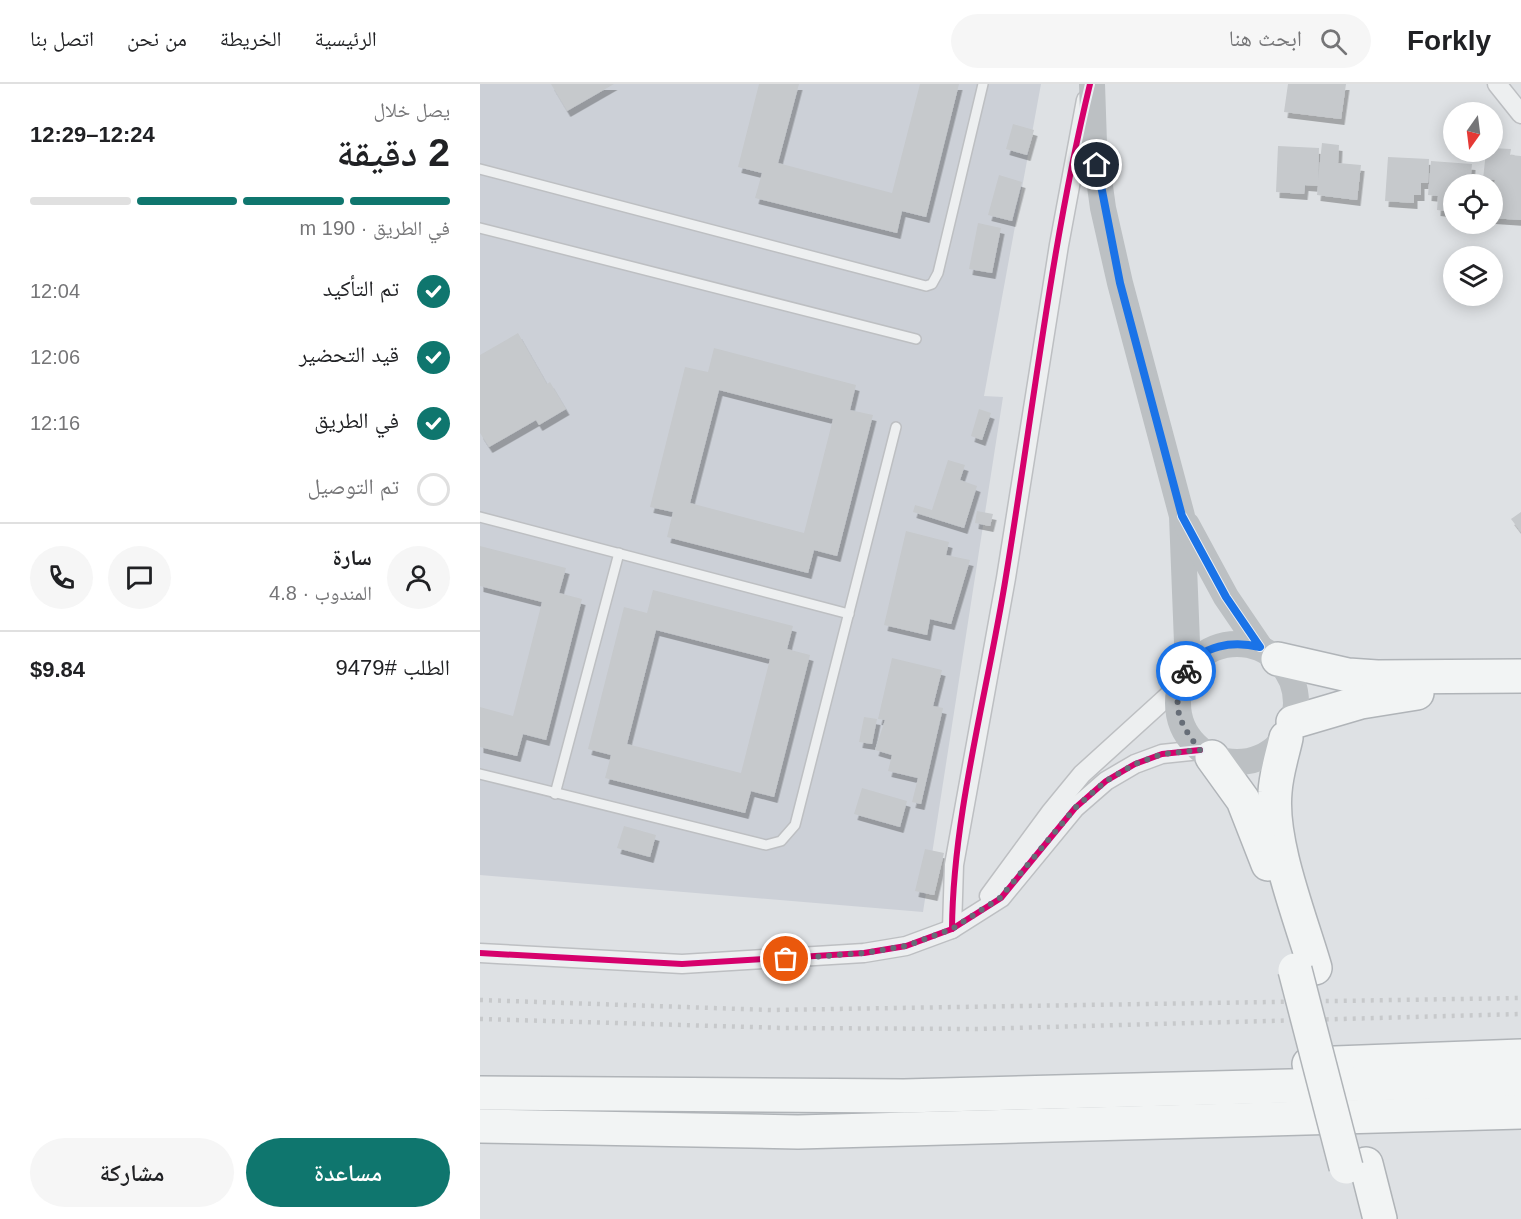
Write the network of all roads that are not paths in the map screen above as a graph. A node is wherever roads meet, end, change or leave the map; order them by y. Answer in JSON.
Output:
{"nodes":[{"id":1,"x":983,"y":84,"type":"edge"},
{"id":2,"x":1091,"y":84,"type":"edge"},
{"id":3,"x":1497,"y":84,"type":"edge"},
{"id":4,"x":1521,"y":114,"type":"edge"},
{"id":5,"x":480,"y":169,"type":"edge"},
{"id":6,"x":480,"y":228,"type":"edge"},
{"id":7,"x":916,"y":339,"type":"dead end"},
{"id":8,"x":896,"y":426,"type":"dead end"},
{"id":9,"x":1182,"y":516,"type":"junction"},
{"id":10,"x":480,"y":517,"type":"edge"},
{"id":11,"x":619,"y":553,"type":"junction"},
{"id":12,"x":849,"y":614,"type":"junction"},
{"id":13,"x":1269,"y":653,"type":"junction"},
{"id":14,"x":1521,"y":676,"type":"edge"},
{"id":15,"x":1184,"y":677,"type":"junction"},
{"id":16,"x":1521,"y":691,"type":"edge"},
{"id":17,"x":1289,"y":730,"type":"junction"},
{"id":18,"x":1206,"y":754,"type":"junction"},
{"id":19,"x":480,"y":774,"type":"edge"},
{"id":20,"x":555,"y":794,"type":"junction"},
{"id":21,"x":988,"y":904,"type":"junction"},
{"id":22,"x":952,"y":929,"type":"junction"},
{"id":23,"x":480,"y":953,"type":"edge"},
{"id":24,"x":1305,"y":969,"type":"junction"},
{"id":25,"x":1521,"y":1056,"type":"edge"},
{"id":26,"x":1521,"y":1080,"type":"edge"},
{"id":27,"x":480,"y":1093,"type":"edge"},
{"id":28,"x":904,"y":1096,"type":"junction"},
{"id":29,"x":1521,"y":1112,"type":"edge"},
{"id":30,"x":1389,"y":1115,"type":"junction"},
{"id":31,"x":480,"y":1126,"type":"edge"},
{"id":32,"x":1521,"y":1134,"type":"edge"},
{"id":33,"x":1356,"y":1166,"type":"junction"},
{"id":34,"x":1360,"y":1219,"type":"edge"},
{"id":35,"x":1380,"y":1219,"type":"edge"}],
"edges":[{"from":1,"to":5,"type":"lane"},
{"from":2,"to":9,"type":"street"},
{"from":2,"to":22,"type":"street"},
{"from":3,"to":4,"type":"street"},
{"from":6,"to":7,"type":"lane"},
{"from":8,"to":12,"type":"lane"},
{"from":9,"to":13,"type":"street"},
{"from":9,"to":15,"type":"street"},
{"from":10,"to":11,"type":"lane"},
{"from":11,"to":12,"type":"lane"},
{"from":11,"to":20,"type":"lane"},
{"from":12,"to":20,"type":"lane"},
{"from":13,"to":14,"type":"highway"},
{"from":13,"to":15,"type":"street"},
{"from":13,"to":17,"type":"street"},
{"from":15,"to":18,"type":"street"},
{"from":15,"to":21,"type":"street"},
{"from":16,"to":17,"type":"highway"},
{"from":17,"to":18,"type":"street"},
{"from":17,"to":24,"type":"highway"},
{"from":18,"to":21,"type":"street"},
{"from":18,"to":24,"type":"highway"},
{"from":19,"to":20,"type":"lane"},
{"from":21,"to":22,"type":"street"},
{"from":22,"to":23,"type":"street"},
{"from":24,"to":33,"type":"highway"},
{"from":25,"to":28,"type":"highway"},
{"from":26,"to":28,"type":"highway"},
{"from":27,"to":28,"type":"highway"},
{"from":29,"to":30,"type":"highway"},
{"from":30,"to":31,"type":"highway"},
{"from":30,"to":32,"type":"highway"},
{"from":33,"to":34,"type":"highway"},
{"from":33,"to":35,"type":"highway"}]}
